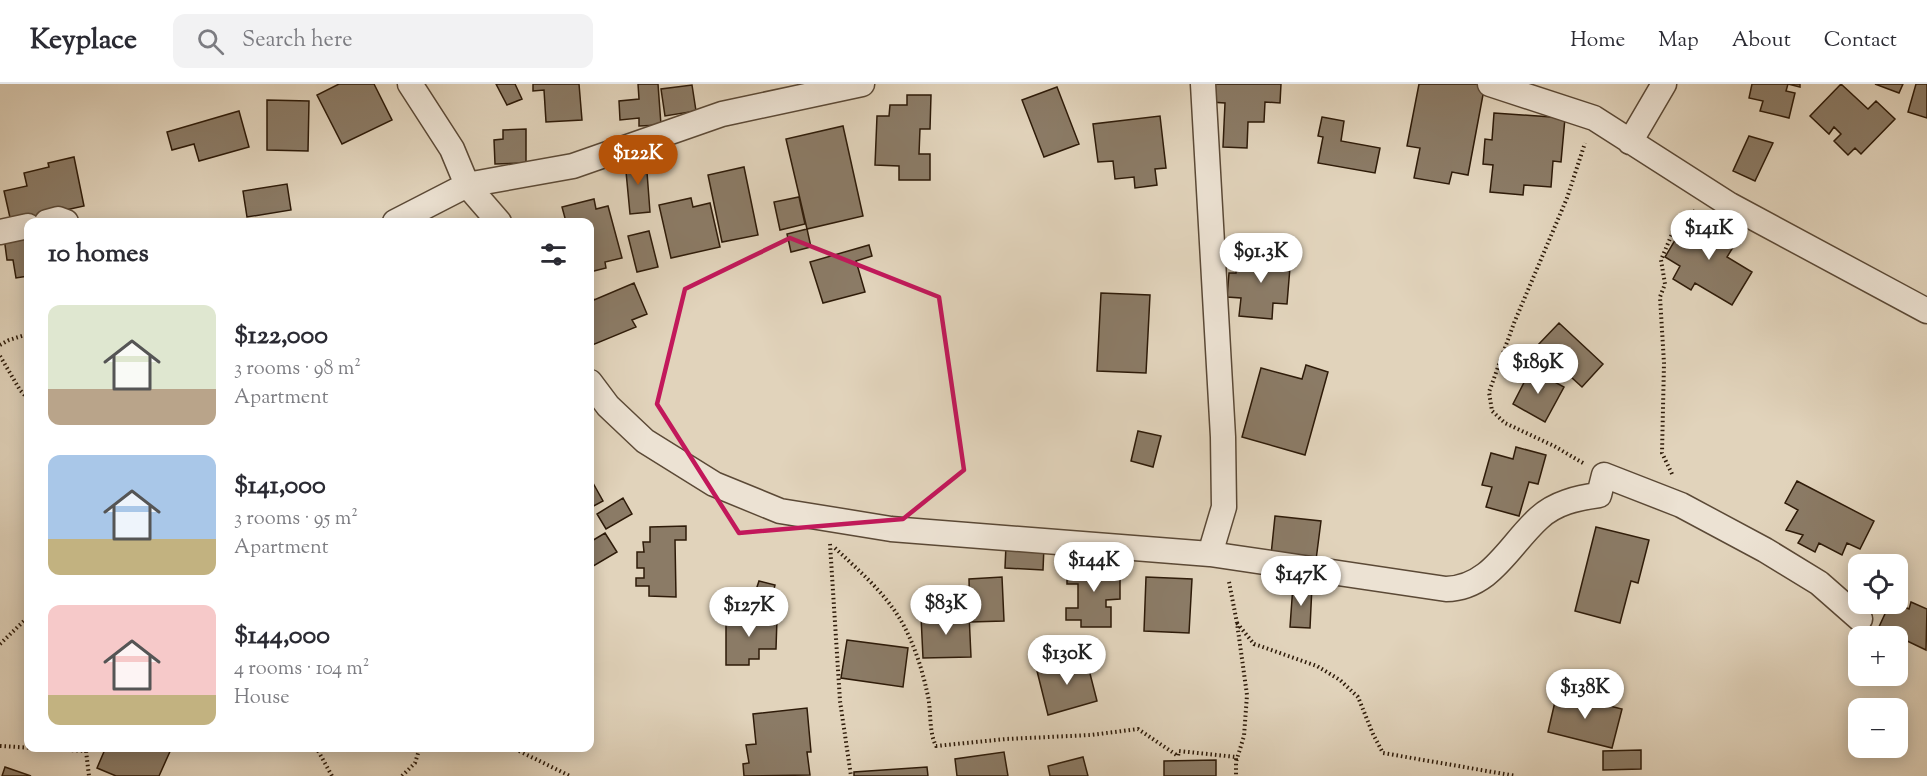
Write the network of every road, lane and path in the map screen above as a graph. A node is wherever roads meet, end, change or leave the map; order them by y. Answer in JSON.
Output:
{"nodes":[{"id":1,"x":410,"y":84,"type":"edge"},
{"id":2,"x":862,"y":84,"type":"edge"},
{"id":3,"x":1203,"y":84,"type":"edge"},
{"id":4,"x":1490,"y":84,"type":"edge"},
{"id":5,"x":1664,"y":84,"type":"edge"},
{"id":6,"x":1594,"y":118,"type":"junction"},
{"id":7,"x":1630,"y":142,"type":"junction"},
{"id":8,"x":467,"y":185,"type":"junction"},
{"id":9,"x":1718,"y":198,"type":"junction"},
{"id":10,"x":403,"y":218,"type":"edge"},
{"id":11,"x":496,"y":218,"type":"edge"},
{"id":12,"x":24,"y":227,"type":"edge"},
{"id":13,"x":0,"y":232,"type":"edge"},
{"id":14,"x":1927,"y":311,"type":"edge"},
{"id":15,"x":24,"y":335,"type":"edge"},
{"id":16,"x":0,"y":345,"type":"edge"},
{"id":17,"x":0,"y":356,"type":"edge"},
{"id":18,"x":594,"y":387,"type":"edge"},
{"id":19,"x":24,"y":394,"type":"edge"},
{"id":20,"x":1604,"y":475,"type":"junction"},
{"id":21,"x":1681,"y":505,"type":"junction"},
{"id":22,"x":1210,"y":554,"type":"junction"},
{"id":23,"x":1860,"y":619,"type":"dead end"},
{"id":24,"x":24,"y":621,"type":"edge"},
{"id":25,"x":1238,"y":623,"type":"junction"},
{"id":26,"x":0,"y":644,"type":"edge"},
{"id":27,"x":0,"y":746,"type":"edge"},
{"id":28,"x":24,"y":747,"type":"edge"},
{"id":29,"x":87,"y":752,"type":"edge"},
{"id":30,"x":319,"y":752,"type":"edge"},
{"id":31,"x":418,"y":752,"type":"edge"},
{"id":32,"x":521,"y":752,"type":"edge"},
{"id":33,"x":1236,"y":762,"type":"junction"},
{"id":34,"x":89,"y":776,"type":"edge"},
{"id":35,"x":332,"y":776,"type":"edge"},
{"id":36,"x":402,"y":776,"type":"edge"},
{"id":37,"x":570,"y":776,"type":"edge"},
{"id":38,"x":851,"y":776,"type":"edge"},
{"id":39,"x":1236,"y":776,"type":"edge"},
{"id":40,"x":1516,"y":776,"type":"edge"}],
"edges":[{"from":1,"to":8,"type":"street"},
{"from":2,"to":8,"type":"street"},
{"from":3,"to":22,"type":"street"},
{"from":4,"to":6,"type":"street"},
{"from":5,"to":7,"type":"street"},
{"from":6,"to":7,"type":"street"},
{"from":6,"to":20,"type":"path"},
{"from":7,"to":9,"type":"street"},
{"from":8,"to":10,"type":"street"},
{"from":8,"to":11,"type":"street"},
{"from":9,"to":14,"type":"street"},
{"from":9,"to":21,"type":"path"},
{"from":12,"to":13,"type":"street"},
{"from":15,"to":16,"type":"path"},
{"from":17,"to":19,"type":"path"},
{"from":18,"to":22,"type":"street"},
{"from":20,"to":21,"type":"street"},
{"from":20,"to":22,"type":"street"},
{"from":21,"to":23,"type":"street"},
{"from":22,"to":25,"type":"path"},
{"from":24,"to":26,"type":"path"},
{"from":25,"to":33,"type":"path"},
{"from":25,"to":40,"type":"path"},
{"from":27,"to":28,"type":"path"},
{"from":29,"to":34,"type":"path"},
{"from":30,"to":35,"type":"path"},
{"from":31,"to":36,"type":"path"},
{"from":32,"to":37,"type":"path"},
{"from":33,"to":38,"type":"path"},
{"from":33,"to":39,"type":"path"}]}
